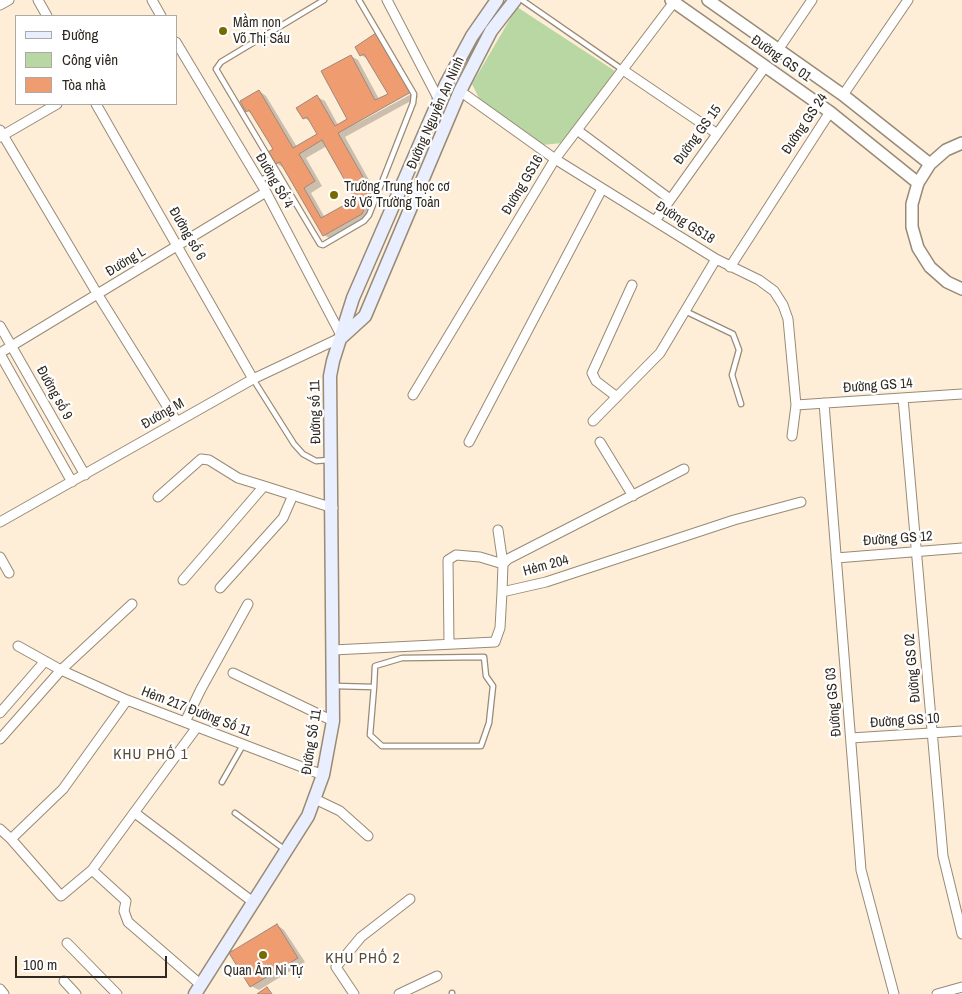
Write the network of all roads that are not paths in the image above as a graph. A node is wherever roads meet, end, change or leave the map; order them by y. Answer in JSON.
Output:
{"nodes":[{"id":1,"x":9,"y":0,"type":"edge"},
{"id":2,"x":38,"y":0,"type":"edge"},
{"id":3,"x":152,"y":0,"type":"edge"},
{"id":4,"x":324,"y":0,"type":"edge"},
{"id":5,"x":359,"y":0,"type":"edge"},
{"id":6,"x":387,"y":0,"type":"edge"},
{"id":7,"x":496,"y":0,"type":"edge"},
{"id":8,"x":515,"y":0,"type":"edge"},
{"id":9,"x":522,"y":0,"type":"edge"},
{"id":10,"x":708,"y":0,"type":"edge"},
{"id":11,"x":812,"y":0,"type":"edge"},
{"id":12,"x":908,"y":0,"type":"edge"},
{"id":13,"x":673,"y":1,"type":"edge"},
{"id":14,"x":0,"y":5,"type":"edge"},
{"id":15,"x":46,"y":15,"type":"edge"},
{"id":16,"x":160,"y":15,"type":"edge"},
{"id":17,"x":178,"y":45,"type":"edge"},
{"id":18,"x":778,"y":50,"type":"junction"},
{"id":19,"x":766,"y":67,"type":"junction"},
{"id":20,"x":623,"y":70,"type":"junction"},
{"id":21,"x":446,"y":84,"type":"junction"},
{"id":22,"x":460,"y":91,"type":"junction"},
{"id":23,"x":843,"y":95,"type":"junction"},
{"id":24,"x":439,"y":100,"type":"junction"},
{"id":25,"x":55,"y":105,"type":"edge"},
{"id":26,"x":97,"y":105,"type":"edge"},
{"id":27,"x":830,"y":112,"type":"junction"},
{"id":28,"x":577,"y":130,"type":"junction"},
{"id":29,"x":716,"y":133,"type":"junction"},
{"id":30,"x":1,"y":134,"type":"edge"},
{"id":31,"x":962,"y":143,"type":"edge"},
{"id":32,"x":554,"y":159,"type":"junction"},
{"id":33,"x":930,"y":164,"type":"junction"},
{"id":34,"x":277,"y":173,"type":"junction"},
{"id":35,"x":259,"y":180,"type":"junction"},
{"id":36,"x":918,"y":183,"type":"junction"},
{"id":37,"x":602,"y":188,"type":"junction"},
{"id":38,"x":266,"y":192,"type":"junction"},
{"id":39,"x":670,"y":199,"type":"junction"},
{"id":40,"x":655,"y":221,"type":"junction"},
{"id":41,"x":179,"y":247,"type":"junction"},
{"id":42,"x":716,"y":259,"type":"junction"},
{"id":43,"x":730,"y":266,"type":"junction"},
{"id":44,"x":632,"y":286,"type":"dead end"},
{"id":45,"x":962,"y":289,"type":"edge"},
{"id":46,"x":98,"y":295,"type":"junction"},
{"id":47,"x":684,"y":311,"type":"junction"},
{"id":48,"x":0,"y":326,"type":"edge"},
{"id":49,"x":342,"y":337,"type":"junction"},
{"id":50,"x":12,"y":346,"type":"junction"},
{"id":51,"x":0,"y":354,"type":"edge"},
{"id":52,"x":253,"y":379,"type":"junction"},
{"id":53,"x":962,"y":394,"type":"edge"},
{"id":54,"x":414,"y":395,"type":"dead end"},
{"id":55,"x":617,"y":397,"type":"junction"},
{"id":56,"x":903,"y":398,"type":"junction"},
{"id":57,"x":824,"y":403,"type":"junction"},
{"id":58,"x":742,"y":404,"type":"dead end"},
{"id":59,"x":796,"y":405,"type":"junction"},
{"id":60,"x":593,"y":421,"type":"dead end"},
{"id":61,"x":177,"y":422,"type":"junction"},
{"id":62,"x":792,"y":436,"type":"dead end"},
{"id":63,"x":469,"y":442,"type":"dead end"},
{"id":64,"x":600,"y":442,"type":"dead end"},
{"id":65,"x":332,"y":459,"type":"junction"},
{"id":66,"x":684,"y":469,"type":"dead end"},
{"id":67,"x":84,"y":475,"type":"junction"},
{"id":68,"x":72,"y":482,"type":"junction"},
{"id":69,"x":264,"y":486,"type":"junction"},
{"id":70,"x":293,"y":496,"type":"junction"},
{"id":71,"x":633,"y":496,"type":"junction"},
{"id":72,"x":158,"y":497,"type":"dead end"},
{"id":73,"x":800,"y":502,"type":"dead end"},
{"id":74,"x":333,"y":508,"type":"junction"},
{"id":75,"x":0,"y":522,"type":"edge"},
{"id":76,"x":498,"y":530,"type":"dead end"},
{"id":77,"x":962,"y":548,"type":"edge"},
{"id":78,"x":916,"y":552,"type":"junction"},
{"id":79,"x":0,"y":557,"type":"edge"},
{"id":80,"x":836,"y":558,"type":"junction"},
{"id":81,"x":503,"y":564,"type":"junction"},
{"id":82,"x":9,"y":573,"type":"dead end"},
{"id":83,"x":183,"y":580,"type":"dead end"},
{"id":84,"x":220,"y":588,"type":"dead end"},
{"id":85,"x":502,"y":592,"type":"junction"},
{"id":86,"x":132,"y":604,"type":"dead end"},
{"id":87,"x":248,"y":604,"type":"dead end"},
{"id":88,"x":449,"y":643,"type":"junction"},
{"id":89,"x":18,"y":646,"type":"dead end"},
{"id":90,"x":333,"y":650,"type":"junction"},
{"id":91,"x":45,"y":660,"type":"junction"},
{"id":92,"x":60,"y":670,"type":"junction"},
{"id":93,"x":233,"y":673,"type":"dead end"},
{"id":94,"x":333,"y":686,"type":"junction"},
{"id":95,"x":374,"y":687,"type":"junction"},
{"id":96,"x":127,"y":700,"type":"junction"},
{"id":97,"x":0,"y":713,"type":"edge"},
{"id":98,"x":333,"y":721,"type":"junction"},
{"id":99,"x":185,"y":722,"type":"junction"},
{"id":100,"x":197,"y":727,"type":"junction"},
{"id":101,"x":962,"y":731,"type":"edge"},
{"id":102,"x":932,"y":733,"type":"junction"},
{"id":103,"x":851,"y":738,"type":"junction"},
{"id":104,"x":0,"y":739,"type":"edge"},
{"id":105,"x":243,"y":744,"type":"junction"},
{"id":106,"x":323,"y":775,"type":"junction"},
{"id":107,"x":222,"y":782,"type":"dead end"},
{"id":108,"x":315,"y":799,"type":"junction"},
{"id":109,"x":135,"y":813,"type":"junction"},
{"id":110,"x":234,"y":813,"type":"dead end"},
{"id":111,"x":0,"y":829,"type":"edge"},
{"id":112,"x":368,"y":836,"type":"dead end"},
{"id":113,"x":11,"y":839,"type":"junction"},
{"id":114,"x":286,"y":850,"type":"junction"},
{"id":115,"x":92,"y":870,"type":"junction"},
{"id":116,"x":410,"y":899,"type":"dead end"},
{"id":117,"x":253,"y":902,"type":"junction"},
{"id":118,"x":962,"y":934,"type":"edge"},
{"id":119,"x":67,"y":943,"type":"dead end"},
{"id":120,"x":437,"y":976,"type":"dead end"},
{"id":121,"x":64,"y":981,"type":"dead end"},
{"id":122,"x":962,"y":987,"type":"edge"},
{"id":123,"x":0,"y":989,"type":"edge"},
{"id":124,"x":198,"y":990,"type":"edge"},
{"id":125,"x":4,"y":994,"type":"edge"},
{"id":126,"x":76,"y":994,"type":"edge"},
{"id":127,"x":117,"y":994,"type":"edge"},
{"id":128,"x":354,"y":994,"type":"edge"},
{"id":129,"x":399,"y":994,"type":"edge"},
{"id":130,"x":894,"y":994,"type":"edge"},
{"id":131,"x":937,"y":994,"type":"edge"}],
"edges":[{"from":1,"to":14,"type":"street"},
{"from":2,"to":15,"type":"street"},
{"from":3,"to":16,"type":"street"},
{"from":4,"to":34,"type":"lane"},
{"from":5,"to":34,"type":"lane"},
{"from":6,"to":24,"type":"street"},
{"from":7,"to":21,"type":"main road","name":"Đường Nguyễn An Ninh"},
{"from":8,"to":22,"type":"main road","name":"Đường Nguyễn An Ninh"},
{"from":9,"to":20,"type":"lane"},
{"from":10,"to":18,"type":"street","name":"Đường GS 01"},
{"from":11,"to":18,"type":"street"},
{"from":12,"to":23,"type":"street","name":"Đường GS 24"},
{"from":13,"to":19,"type":"street","name":"Đường GS 01"},
{"from":13,"to":20,"type":"street","name":"Đường GS16"},
{"from":17,"to":35,"type":"street","name":"Đường Số 4"},
{"from":18,"to":19,"type":"street"},
{"from":18,"to":23,"type":"street","name":"Đường GS 01"},
{"from":19,"to":27,"type":"street","name":"Đường GS 01"},
{"from":19,"to":29,"type":"street","name":"Đường GS 15"},
{"from":20,"to":28,"type":"street","name":"Đường GS16"},
{"from":20,"to":29,"type":"street"},
{"from":21,"to":22,"type":"main road"},
{"from":21,"to":24,"type":"main road","name":"Đường Nguyễn An Ninh"},
{"from":22,"to":32,"type":"street","name":"Đường GS18"},
{"from":22,"to":49,"type":"main road","name":"Đường Nguyễn An Ninh"},
{"from":23,"to":27,"type":"street","name":"Đường GS 24"},
{"from":23,"to":33,"type":"street","name":"Đường GS 01"},
{"from":24,"to":49,"type":"main road","name":"Đường Nguyễn An Ninh"},
{"from":25,"to":30,"type":"street"},
{"from":26,"to":41,"type":"street","name":"Đường số 6"},
{"from":27,"to":36,"type":"street","name":"Đường GS 01"},
{"from":27,"to":43,"type":"street","name":"Đường GS 24"},
{"from":28,"to":32,"type":"street","name":"Đường GS16"},
{"from":28,"to":39,"type":"street"},
{"from":29,"to":39,"type":"street","name":"Đường GS 15"},
{"from":30,"to":46,"type":"street"},
{"from":31,"to":33,"type":"street"},
{"from":32,"to":37,"type":"street","name":"Đường GS18"},
{"from":32,"to":54,"type":"street","name":"Đường GS16"},
{"from":33,"to":36,"type":"street"},
{"from":34,"to":35,"type":"lane"},
{"from":35,"to":38,"type":"street","name":"Đường Số 4"},
{"from":36,"to":45,"type":"street"},
{"from":37,"to":40,"type":"street","name":"Đường GS18"},
{"from":37,"to":63,"type":"street"},
{"from":38,"to":41,"type":"street","name":"Đường L"},
{"from":38,"to":49,"type":"street","name":"Đường Số 4"},
{"from":39,"to":40,"type":"street","name":"Đường GS 15"},
{"from":40,"to":42,"type":"street","name":"Đường GS18"},
{"from":41,"to":46,"type":"street","name":"Đường L"},
{"from":41,"to":52,"type":"street","name":"Đường số 6"},
{"from":42,"to":43,"type":"street","name":"Đường GS18"},
{"from":42,"to":47,"type":"street"},
{"from":43,"to":59,"type":"street","name":"Đường GS18"},
{"from":44,"to":55,"type":"street"},
{"from":46,"to":50,"type":"street","name":"Đường L"},
{"from":46,"to":61,"type":"street"},
{"from":47,"to":55,"type":"street"},
{"from":47,"to":58,"type":"lane"},
{"from":48,"to":50,"type":"street","name":"Đường số 9"},
{"from":49,"to":52,"type":"street","name":"Đường M"},
{"from":49,"to":65,"type":"main road","name":"Đường số 11"},
{"from":50,"to":51,"type":"street","name":"Đường L"},
{"from":50,"to":67,"type":"street","name":"Đường số 9"},
{"from":51,"to":68,"type":"street","name":"Đường số 9"},
{"from":52,"to":61,"type":"street","name":"Đường M"},
{"from":52,"to":65,"type":"lane"},
{"from":53,"to":56,"type":"street","name":"Đường GS 14"},
{"from":55,"to":60,"type":"street"},
{"from":56,"to":57,"type":"street","name":"Đường GS 14"},
{"from":56,"to":78,"type":"street","name":"Đường GS 02"},
{"from":57,"to":59,"type":"street","name":"Đường GS 14"},
{"from":57,"to":80,"type":"street","name":"Đường GS 03"},
{"from":59,"to":62,"type":"street","name":"Đường GS18"},
{"from":61,"to":67,"type":"street","name":"Đường M"},
{"from":64,"to":71,"type":"street"},
{"from":65,"to":74,"type":"main road","name":"Đường Số 11"},
{"from":66,"to":71,"type":"street"},
{"from":67,"to":68,"type":"street","name":"Đường M"},
{"from":68,"to":75,"type":"street","name":"Đường M"},
{"from":69,"to":70,"type":"street"},
{"from":69,"to":72,"type":"street"},
{"from":69,"to":83,"type":"street"},
{"from":70,"to":74,"type":"street"},
{"from":70,"to":84,"type":"street"},
{"from":71,"to":81,"type":"street"},
{"from":73,"to":85,"type":"street","name":"Hẻm 204"},
{"from":74,"to":90,"type":"main road","name":"Đường Số 11"},
{"from":76,"to":81,"type":"street"},
{"from":77,"to":78,"type":"street","name":"Đường GS 12"},
{"from":78,"to":80,"type":"street","name":"Đường GS 12"},
{"from":78,"to":102,"type":"street","name":"Đường GS 02"},
{"from":79,"to":82,"type":"street"},
{"from":80,"to":103,"type":"street","name":"Đường GS 03"},
{"from":81,"to":85,"type":"street"},
{"from":81,"to":88,"type":"street"},
{"from":85,"to":88,"type":"street"},
{"from":86,"to":92,"type":"street"},
{"from":87,"to":99,"type":"street"},
{"from":88,"to":90,"type":"street"},
{"from":89,"to":91,"type":"street","name":"Hẻm 217 Đường Số 11"},
{"from":90,"to":94,"type":"main road","name":"Đường Số 11"},
{"from":91,"to":92,"type":"street","name":"Hẻm 217 Đường Số 11"},
{"from":91,"to":97,"type":"street"},
{"from":92,"to":96,"type":"street","name":"Hẻm 217 Đường Số 11"},
{"from":92,"to":104,"type":"street"},
{"from":93,"to":98,"type":"street"},
{"from":94,"to":95,"type":"lane"},
{"from":94,"to":98,"type":"main road","name":"Đường Số 11"},
{"from":95,"to":95,"type":"lane"},
{"from":96,"to":99,"type":"street","name":"Hẻm 217 Đường Số 11"},
{"from":96,"to":113,"type":"street"},
{"from":98,"to":106,"type":"main road","name":"Đường Số 11"},
{"from":99,"to":100,"type":"street","name":"Hẻm 217 Đường Số 11"},
{"from":100,"to":105,"type":"street","name":"Hẻm 217 Đường Số 11"},
{"from":100,"to":109,"type":"street"},
{"from":101,"to":102,"type":"street","name":"Đường GS 10"},
{"from":102,"to":103,"type":"street","name":"Đường GS 10"},
{"from":102,"to":118,"type":"street","name":"Đường GS 02"},
{"from":103,"to":130,"type":"street","name":"Đường GS 03"},
{"from":105,"to":106,"type":"street","name":"Hẻm 217 Đường Số 11"},
{"from":105,"to":107,"type":"lane"},
{"from":106,"to":108,"type":"main road","name":"Đường Số 11"},
{"from":108,"to":112,"type":"street"},
{"from":108,"to":114,"type":"main road","name":"Đường Số 11"},
{"from":109,"to":115,"type":"street"},
{"from":109,"to":117,"type":"street"},
{"from":110,"to":114,"type":"lane"},
{"from":111,"to":113,"type":"street"},
{"from":113,"to":115,"type":"street"},
{"from":114,"to":117,"type":"main road","name":"Đường Số 11"},
{"from":115,"to":124,"type":"street"},
{"from":116,"to":128,"type":"street"},
{"from":117,"to":124,"type":"main road","name":"Đường Số 11"},
{"from":119,"to":127,"type":"street"},
{"from":120,"to":129,"type":"street"},
{"from":121,"to":126,"type":"street"},
{"from":122,"to":131,"type":"street"},
{"from":123,"to":125,"type":"street"}]}
